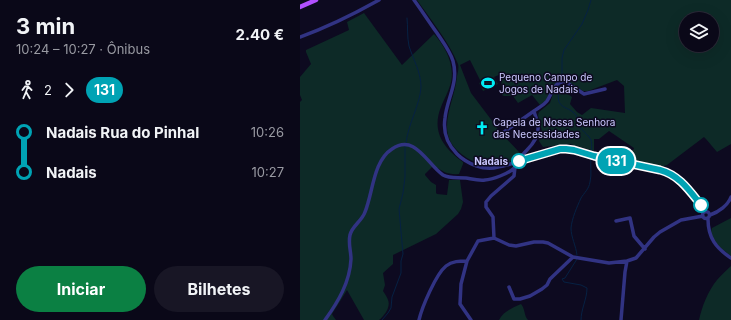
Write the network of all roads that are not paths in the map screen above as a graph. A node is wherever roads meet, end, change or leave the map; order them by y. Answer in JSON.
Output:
{"nodes":[{"id":1,"x":316,"y":0,"type":"edge"},
{"id":2,"x":380,"y":0,"type":"edge"},
{"id":3,"x":414,"y":0,"type":"edge"},
{"id":4,"x":300,"y":7,"type":"edge"},
{"id":5,"x":300,"y":37,"type":"edge"},
{"id":6,"x":605,"y":89,"type":"dead end"},
{"id":7,"x":534,"y":112,"type":"junction"},
{"id":8,"x":504,"y":132,"type":"dead end"},
{"id":9,"x":518,"y":162,"type":"junction"},
{"id":10,"x":515,"y":167,"type":"junction"},
{"id":11,"x":498,"y":168,"type":"junction"},
{"id":12,"x":497,"y":177,"type":"junction"},
{"id":13,"x":731,"y":196,"type":"edge"},
{"id":14,"x":705,"y":212,"type":"junction"},
{"id":15,"x":703,"y":216,"type":"junction"},
{"id":16,"x":709,"y":217,"type":"junction"},
{"id":17,"x":616,"y":221,"type":"dead end"},
{"id":18,"x":494,"y":238,"type":"junction"},
{"id":19,"x":645,"y":249,"type":"junction"},
{"id":20,"x":573,"y":257,"type":"junction"},
{"id":21,"x":731,"y":258,"type":"edge"},
{"id":22,"x":467,"y":261,"type":"junction"},
{"id":23,"x":627,"y":261,"type":"junction"},
{"id":24,"x":509,"y":287,"type":"dead end"},
{"id":25,"x":326,"y":320,"type":"edge"},
{"id":26,"x":418,"y":320,"type":"edge"},
{"id":27,"x":471,"y":320,"type":"edge"},
{"id":28,"x":621,"y":320,"type":"edge"}],
"edges":[{"from":1,"to":4,"type":"main road"},
{"from":2,"to":5,"type":"street"},
{"from":3,"to":11,"type":"street"},
{"from":6,"to":7,"type":"street"},
{"from":7,"to":8,"type":"street"},
{"from":7,"to":9,"type":"street"},
{"from":9,"to":10,"type":"street"},
{"from":9,"to":11,"type":"street"},
{"from":9,"to":14,"type":"street"},
{"from":10,"to":12,"type":"street"},
{"from":10,"to":18,"type":"street"},
{"from":11,"to":12,"type":"street"},
{"from":12,"to":25,"type":"street"},
{"from":13,"to":16,"type":"street"},
{"from":14,"to":15,"type":"street"},
{"from":14,"to":16,"type":"street"},
{"from":15,"to":16,"type":"street"},
{"from":15,"to":19,"type":"street"},
{"from":16,"to":21,"type":"street"},
{"from":17,"to":19,"type":"street"},
{"from":18,"to":20,"type":"street"},
{"from":18,"to":22,"type":"street"},
{"from":19,"to":23,"type":"street"},
{"from":20,"to":23,"type":"street"},
{"from":20,"to":24,"type":"street"},
{"from":22,"to":26,"type":"street"},
{"from":22,"to":27,"type":"street"},
{"from":23,"to":28,"type":"street"}]}
